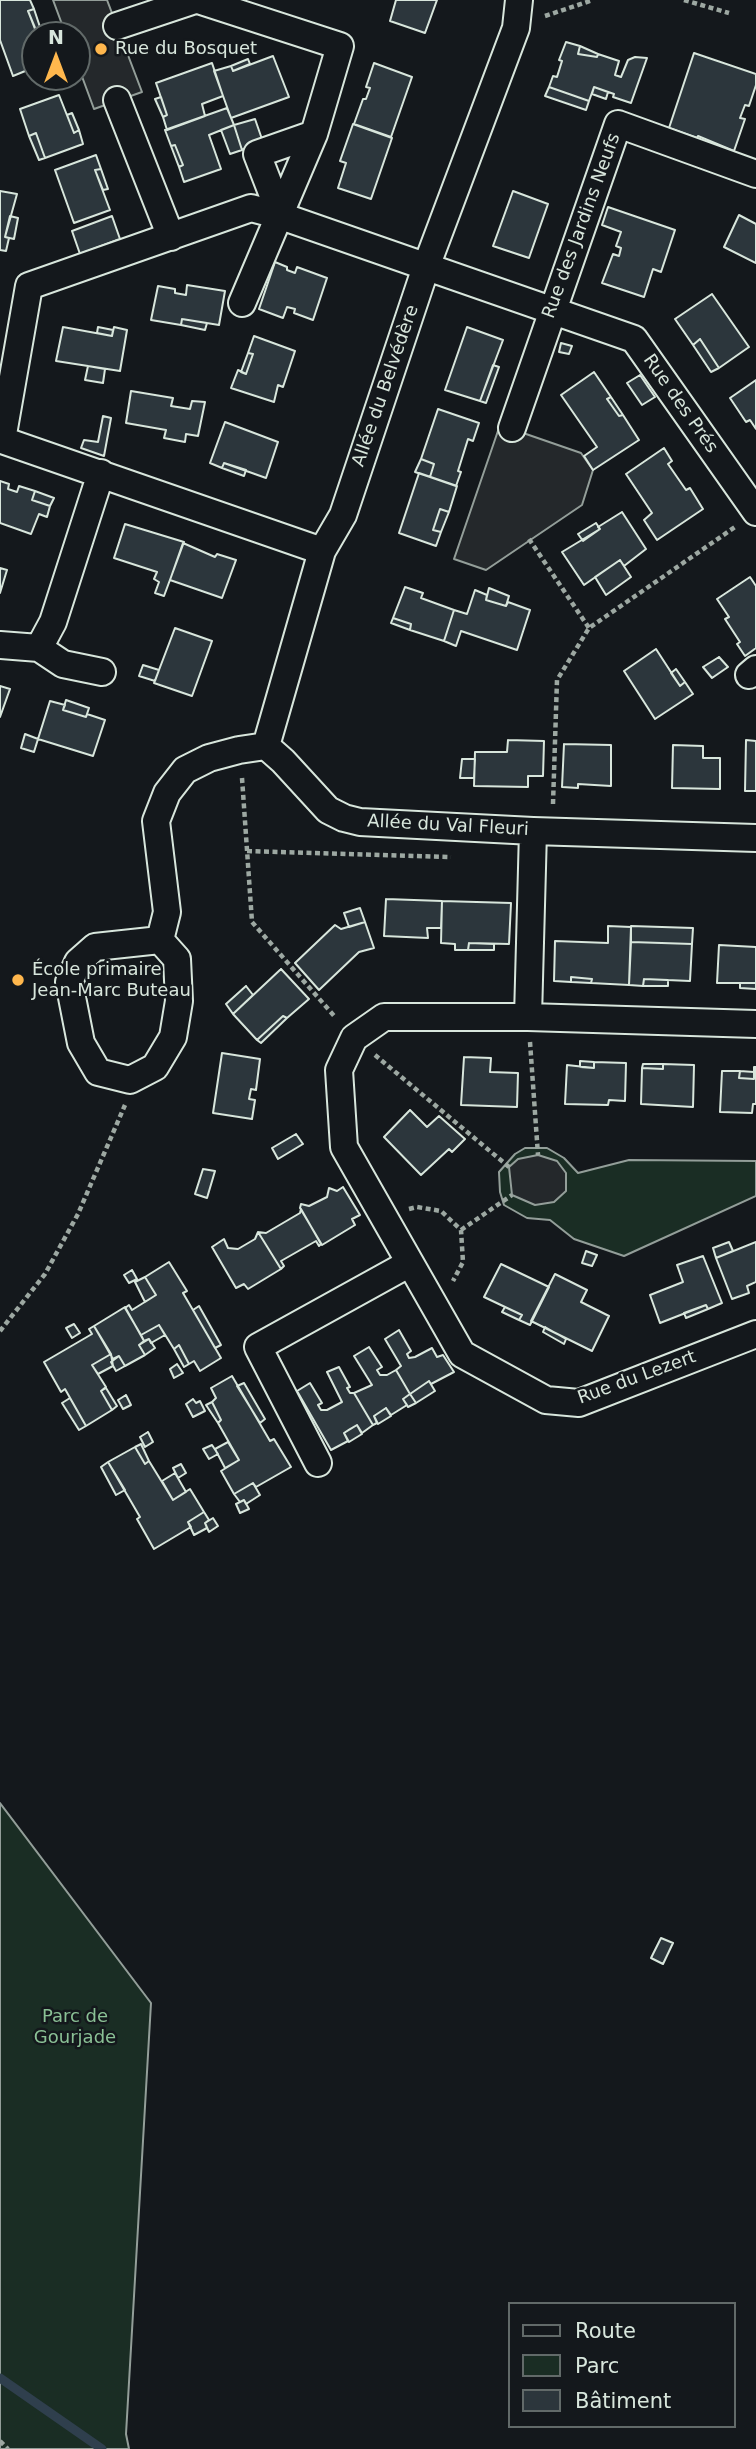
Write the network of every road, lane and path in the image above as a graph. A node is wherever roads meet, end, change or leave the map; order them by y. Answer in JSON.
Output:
{"nodes":[{"id":1,"x":196,"y":0,"type":"edge"},
{"id":2,"x":519,"y":0,"type":"edge"},
{"id":3,"x":540,"y":0,"type":"edge"},
{"id":4,"x":684,"y":0,"type":"edge"},
{"id":5,"x":729,"y":13,"type":"dead end"},
{"id":6,"x":117,"y":26,"type":"dead end"},
{"id":7,"x":516,"y":28,"type":"junction"},
{"id":8,"x":117,"y":100,"type":"dead end"},
{"id":9,"x":314,"y":134,"type":"junction"},
{"id":10,"x":756,"y":174,"type":"edge"},
{"id":11,"x":281,"y":216,"type":"junction"},
{"id":12,"x":171,"y":237,"type":"junction"},
{"id":13,"x":426,"y":267,"type":"junction"},
{"id":14,"x":242,"y":303,"type":"dead end"},
{"id":15,"x":551,"y":310,"type":"junction"},
{"id":16,"x":512,"y":428,"type":"dead end"},
{"id":17,"x":101,"y":473,"type":"junction"},
{"id":18,"x":750,"y":516,"type":"edge"},
{"id":19,"x":529,"y":540,"type":"dead end"},
{"id":20,"x":322,"y":551,"type":"junction"},
{"id":21,"x":589,"y":628,"type":"junction"},
{"id":22,"x":0,"y":645,"type":"edge"},
{"id":23,"x":39,"y":648,"type":"junction"},
{"id":24,"x":102,"y":672,"type":"dead end"},
{"id":25,"x":266,"y":746,"type":"junction"},
{"id":26,"x":239,"y":750,"type":"junction"},
{"id":27,"x":543,"y":831,"type":"junction"},
{"id":28,"x":756,"y":838,"type":"edge"},
{"id":29,"x":160,"y":940,"type":"junction"},
{"id":30,"x":528,"y":1017,"type":"junction"},
{"id":31,"x":756,"y":1024,"type":"edge"},
{"id":32,"x":354,"y":1038,"type":"junction"},
{"id":33,"x":130,"y":1080,"type":"junction"},
{"id":34,"x":538,"y":1154,"type":"dead end"},
{"id":35,"x":509,"y":1167,"type":"dead end"},
{"id":36,"x":512,"y":1195,"type":"dead end"},
{"id":37,"x":384,"y":1218,"type":"junction"},
{"id":38,"x":461,"y":1230,"type":"junction"},
{"id":39,"x":410,"y":1263,"type":"junction"},
{"id":40,"x":431,"y":1299,"type":"junction"},
{"id":41,"x":0,"y":1331,"type":"edge"},
{"id":42,"x":756,"y":1334,"type":"edge"},
{"id":43,"x":318,"y":1462,"type":"dead end"},
{"id":44,"x":0,"y":2441,"type":"edge"},
{"id":45,"x":8,"y":2449,"type":"edge"}],
"edges":[{"from":1,"to":6,"type":"street"},
{"from":1,"to":9,"type":"street"},
{"from":2,"to":7,"type":"street","name":"Allée du Belvédère"},
{"from":3,"to":7,"type":"street","name":"Allée du Belvédère"},
{"from":4,"to":5,"type":"path"},
{"from":7,"to":13,"type":"street","name":"Allée du Belvédère"},
{"from":8,"to":12,"type":"street"},
{"from":9,"to":11,"type":"street"},
{"from":9,"to":11,"type":"street"},
{"from":10,"to":15,"type":"street","name":"Rue des Jardins Neufs"},
{"from":11,"to":12,"type":"street"},
{"from":11,"to":13,"type":"street"},
{"from":11,"to":14,"type":"street"},
{"from":12,"to":17,"type":"street"},
{"from":13,"to":15,"type":"street","name":"Rue des Prés"},
{"from":13,"to":20,"type":"street","name":"Allée du Belvédère"},
{"from":15,"to":16,"type":"street","name":"Rue des Jardins Neufs"},
{"from":15,"to":18,"type":"street","name":"Rue des Prés"},
{"from":17,"to":20,"type":"street"},
{"from":17,"to":23,"type":"street"},
{"from":18,"to":21,"type":"path"},
{"from":19,"to":21,"type":"path"},
{"from":20,"to":25,"type":"street","name":"Allée du Belvédère"},
{"from":21,"to":27,"type":"path"},
{"from":22,"to":23,"type":"street"},
{"from":23,"to":24,"type":"street"},
{"from":25,"to":26,"type":"street"},
{"from":25,"to":27,"type":"street","name":"Allée du Val Fleuri"},
{"from":26,"to":29,"type":"street"},
{"from":26,"to":32,"type":"path"},
{"from":27,"to":28,"type":"street","name":"Allée du Val Fleuri"},
{"from":27,"to":30,"type":"street"},
{"from":29,"to":33,"type":"street"},
{"from":29,"to":33,"type":"street"},
{"from":30,"to":31,"type":"street","name":"Rue du Lezert"},
{"from":30,"to":32,"type":"street","name":"Rue du Lezert"},
{"from":30,"to":34,"type":"path"},
{"from":32,"to":35,"type":"path"},
{"from":32,"to":37,"type":"street","name":"Rue du Lezert"},
{"from":33,"to":41,"type":"path"},
{"from":36,"to":38,"type":"path"},
{"from":37,"to":38,"type":"path"},
{"from":37,"to":39,"type":"street","name":"Rue du Lezert"},
{"from":38,"to":40,"type":"path"},
{"from":39,"to":40,"type":"street","name":"Rue du Lezert"},
{"from":39,"to":43,"type":"street"},
{"from":40,"to":42,"type":"street","name":"Rue du Lezert"},
{"from":44,"to":45,"type":"path"}]}
